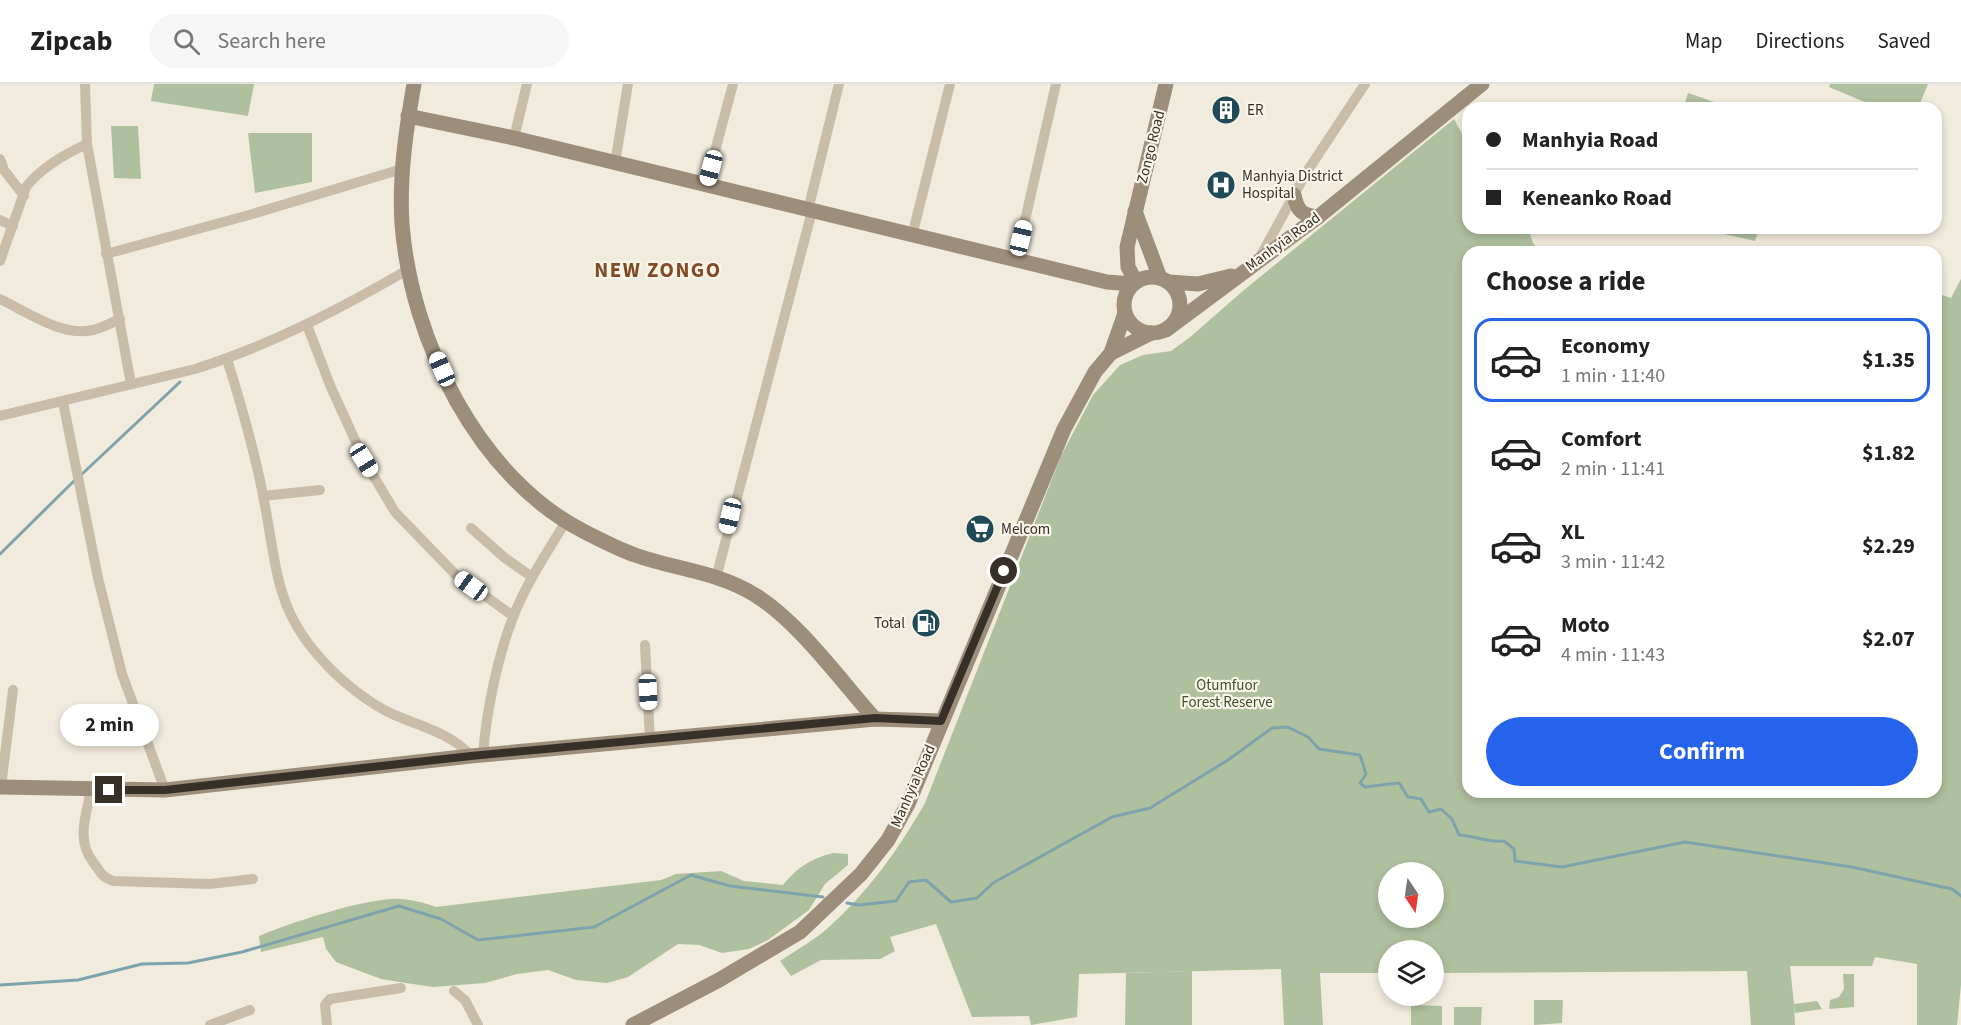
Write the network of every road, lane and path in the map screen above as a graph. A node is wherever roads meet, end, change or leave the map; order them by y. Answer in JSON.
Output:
{"nodes":[{"id":1,"x":85,"y":84,"type":"edge"},
{"id":2,"x":414,"y":84,"type":"edge"},
{"id":3,"x":528,"y":84,"type":"edge"},
{"id":4,"x":628,"y":84,"type":"edge"},
{"id":5,"x":733,"y":84,"type":"edge"},
{"id":6,"x":839,"y":84,"type":"edge"},
{"id":7,"x":951,"y":84,"type":"edge"},
{"id":8,"x":1056,"y":84,"type":"edge"},
{"id":9,"x":1167,"y":84,"type":"edge"},
{"id":10,"x":1365,"y":84,"type":"edge"},
{"id":11,"x":1482,"y":84,"type":"edge"},
{"id":12,"x":408,"y":116,"type":"junction"},
{"id":13,"x":514,"y":138,"type":"junction"},
{"id":14,"x":87,"y":144,"type":"junction"},
{"id":15,"x":0,"y":159,"type":"edge"},
{"id":16,"x":615,"y":163,"type":"junction"},
{"id":17,"x":402,"y":169,"type":"junction"},
{"id":18,"x":2,"y":172,"type":"edge"},
{"id":19,"x":706,"y":185,"type":"junction"},
{"id":20,"x":1294,"y":195,"type":"junction"},
{"id":21,"x":24,"y":196,"type":"junction"},
{"id":22,"x":810,"y":210,"type":"junction"},
{"id":23,"x":1135,"y":211,"type":"junction"},
{"id":24,"x":1318,"y":217,"type":"junction"},
{"id":25,"x":0,"y":220,"type":"edge"},
{"id":26,"x":12,"y":226,"type":"junction"},
{"id":27,"x":912,"y":236,"type":"junction"},
{"id":28,"x":106,"y":254,"type":"junction"},
{"id":29,"x":1016,"y":260,"type":"junction"},
{"id":30,"x":1259,"y":260,"type":"junction"},
{"id":31,"x":0,"y":261,"type":"edge"},
{"id":32,"x":409,"y":269,"type":"junction"},
{"id":33,"x":1242,"y":272,"type":"junction"},
{"id":34,"x":1165,"y":280,"type":"junction"},
{"id":35,"x":1107,"y":282,"type":"junction"},
{"id":36,"x":1135,"y":283,"type":"junction"},
{"id":37,"x":0,"y":299,"type":"edge"},
{"id":38,"x":1125,"y":307,"type":"junction"},
{"id":39,"x":120,"y":320,"type":"junction"},
{"id":40,"x":307,"y":325,"type":"junction"},
{"id":41,"x":1159,"y":331,"type":"junction"},
{"id":42,"x":1112,"y":353,"type":"junction"},
{"id":43,"x":227,"y":359,"type":"junction"},
{"id":44,"x":131,"y":384,"type":"junction"},
{"id":45,"x":63,"y":402,"type":"junction"},
{"id":46,"x":0,"y":416,"type":"edge"},
{"id":47,"x":320,"y":490,"type":"dead end"},
{"id":48,"x":263,"y":496,"type":"junction"},
{"id":49,"x":566,"y":521,"type":"junction"},
{"id":50,"x":471,"y":528,"type":"dead end"},
{"id":51,"x":532,"y":577,"type":"junction"},
{"id":52,"x":716,"y":578,"type":"junction"},
{"id":53,"x":513,"y":616,"type":"junction"},
{"id":54,"x":645,"y":645,"type":"dead end"},
{"id":55,"x":13,"y":690,"type":"dead end"},
{"id":56,"x":875,"y":718,"type":"junction"},
{"id":57,"x":941,"y":721,"type":"junction"},
{"id":58,"x":650,"y":740,"type":"junction"},
{"id":59,"x":477,"y":756,"type":"junction"},
{"id":60,"x":1,"y":787,"type":"edge"},
{"id":61,"x":91,"y":790,"type":"junction"},
{"id":62,"x":165,"y":790,"type":"junction"},
{"id":63,"x":253,"y":879,"type":"dead end"},
{"id":64,"x":400,"y":988,"type":"dead end"},
{"id":65,"x":454,"y":991,"type":"dead end"},
{"id":66,"x":250,"y":1010,"type":"dead end"},
{"id":67,"x":641,"y":1023,"type":"edge"},
{"id":68,"x":210,"y":1025,"type":"edge"},
{"id":69,"x":327,"y":1025,"type":"edge"},
{"id":70,"x":478,"y":1025,"type":"edge"}],
"edges":[{"from":1,"to":14,"type":"street"},
{"from":2,"to":12,"type":"street"},
{"from":3,"to":13,"type":"street"},
{"from":4,"to":16,"type":"street"},
{"from":5,"to":19,"type":"street"},
{"from":6,"to":22,"type":"street"},
{"from":7,"to":27,"type":"street"},
{"from":8,"to":29,"type":"street"},
{"from":9,"to":23,"type":"street","name":"Zongo Road"},
{"from":10,"to":20,"type":"street"},
{"from":11,"to":24,"type":"street","name":"Manhyia Road"},
{"from":12,"to":13,"type":"street"},
{"from":12,"to":17,"type":"street"},
{"from":13,"to":16,"type":"street"},
{"from":14,"to":21,"type":"street"},
{"from":14,"to":28,"type":"street"},
{"from":15,"to":18,"type":"street"},
{"from":16,"to":19,"type":"street"},
{"from":17,"to":28,"type":"street"},
{"from":17,"to":32,"type":"street"},
{"from":18,"to":21,"type":"street"},
{"from":19,"to":22,"type":"street"},
{"from":20,"to":24,"type":"street"},
{"from":20,"to":30,"type":"street"},
{"from":21,"to":26,"type":"street"},
{"from":22,"to":27,"type":"street"},
{"from":22,"to":52,"type":"street"},
{"from":23,"to":34,"type":"street"},
{"from":23,"to":36,"type":"street","name":"Zongo Road"},
{"from":24,"to":30,"type":"street","name":"Manhyia Road"},
{"from":25,"to":26,"type":"street"},
{"from":26,"to":31,"type":"street"},
{"from":27,"to":29,"type":"street"},
{"from":28,"to":39,"type":"street"},
{"from":29,"to":35,"type":"street"},
{"from":30,"to":33,"type":"street","name":"Manhyia Road"},
{"from":32,"to":40,"type":"street"},
{"from":32,"to":49,"type":"street"},
{"from":33,"to":34,"type":"street"},
{"from":33,"to":41,"type":"street","name":"Manhyia Road"},
{"from":34,"to":36,"type":"street"},
{"from":34,"to":41,"type":"street"},
{"from":35,"to":36,"type":"street"},
{"from":35,"to":38,"type":"street"},
{"from":36,"to":38,"type":"street"},
{"from":37,"to":39,"type":"street"},
{"from":38,"to":41,"type":"street"},
{"from":38,"to":42,"type":"street"},
{"from":39,"to":44,"type":"street"},
{"from":40,"to":43,"type":"street"},
{"from":40,"to":53,"type":"street"},
{"from":41,"to":42,"type":"street","name":"Manhyia Road"},
{"from":42,"to":57,"type":"street","name":"Manhyia Road"},
{"from":43,"to":44,"type":"street"},
{"from":43,"to":48,"type":"street"},
{"from":44,"to":45,"type":"street"},
{"from":45,"to":46,"type":"street"},
{"from":45,"to":62,"type":"street"},
{"from":47,"to":48,"type":"street"},
{"from":48,"to":59,"type":"street"},
{"from":49,"to":51,"type":"street"},
{"from":49,"to":52,"type":"street"},
{"from":50,"to":51,"type":"street"},
{"from":51,"to":53,"type":"street"},
{"from":52,"to":56,"type":"street"},
{"from":53,"to":59,"type":"street"},
{"from":54,"to":58,"type":"street"},
{"from":55,"to":60,"type":"street"},
{"from":56,"to":57,"type":"street"},
{"from":56,"to":58,"type":"street"},
{"from":57,"to":67,"type":"street","name":"Manhyia Road"},
{"from":58,"to":59,"type":"street"},
{"from":59,"to":62,"type":"street"},
{"from":60,"to":61,"type":"street"},
{"from":61,"to":62,"type":"street"},
{"from":61,"to":63,"type":"street"},
{"from":64,"to":69,"type":"street"},
{"from":65,"to":70,"type":"street"},
{"from":66,"to":68,"type":"street"}]}
